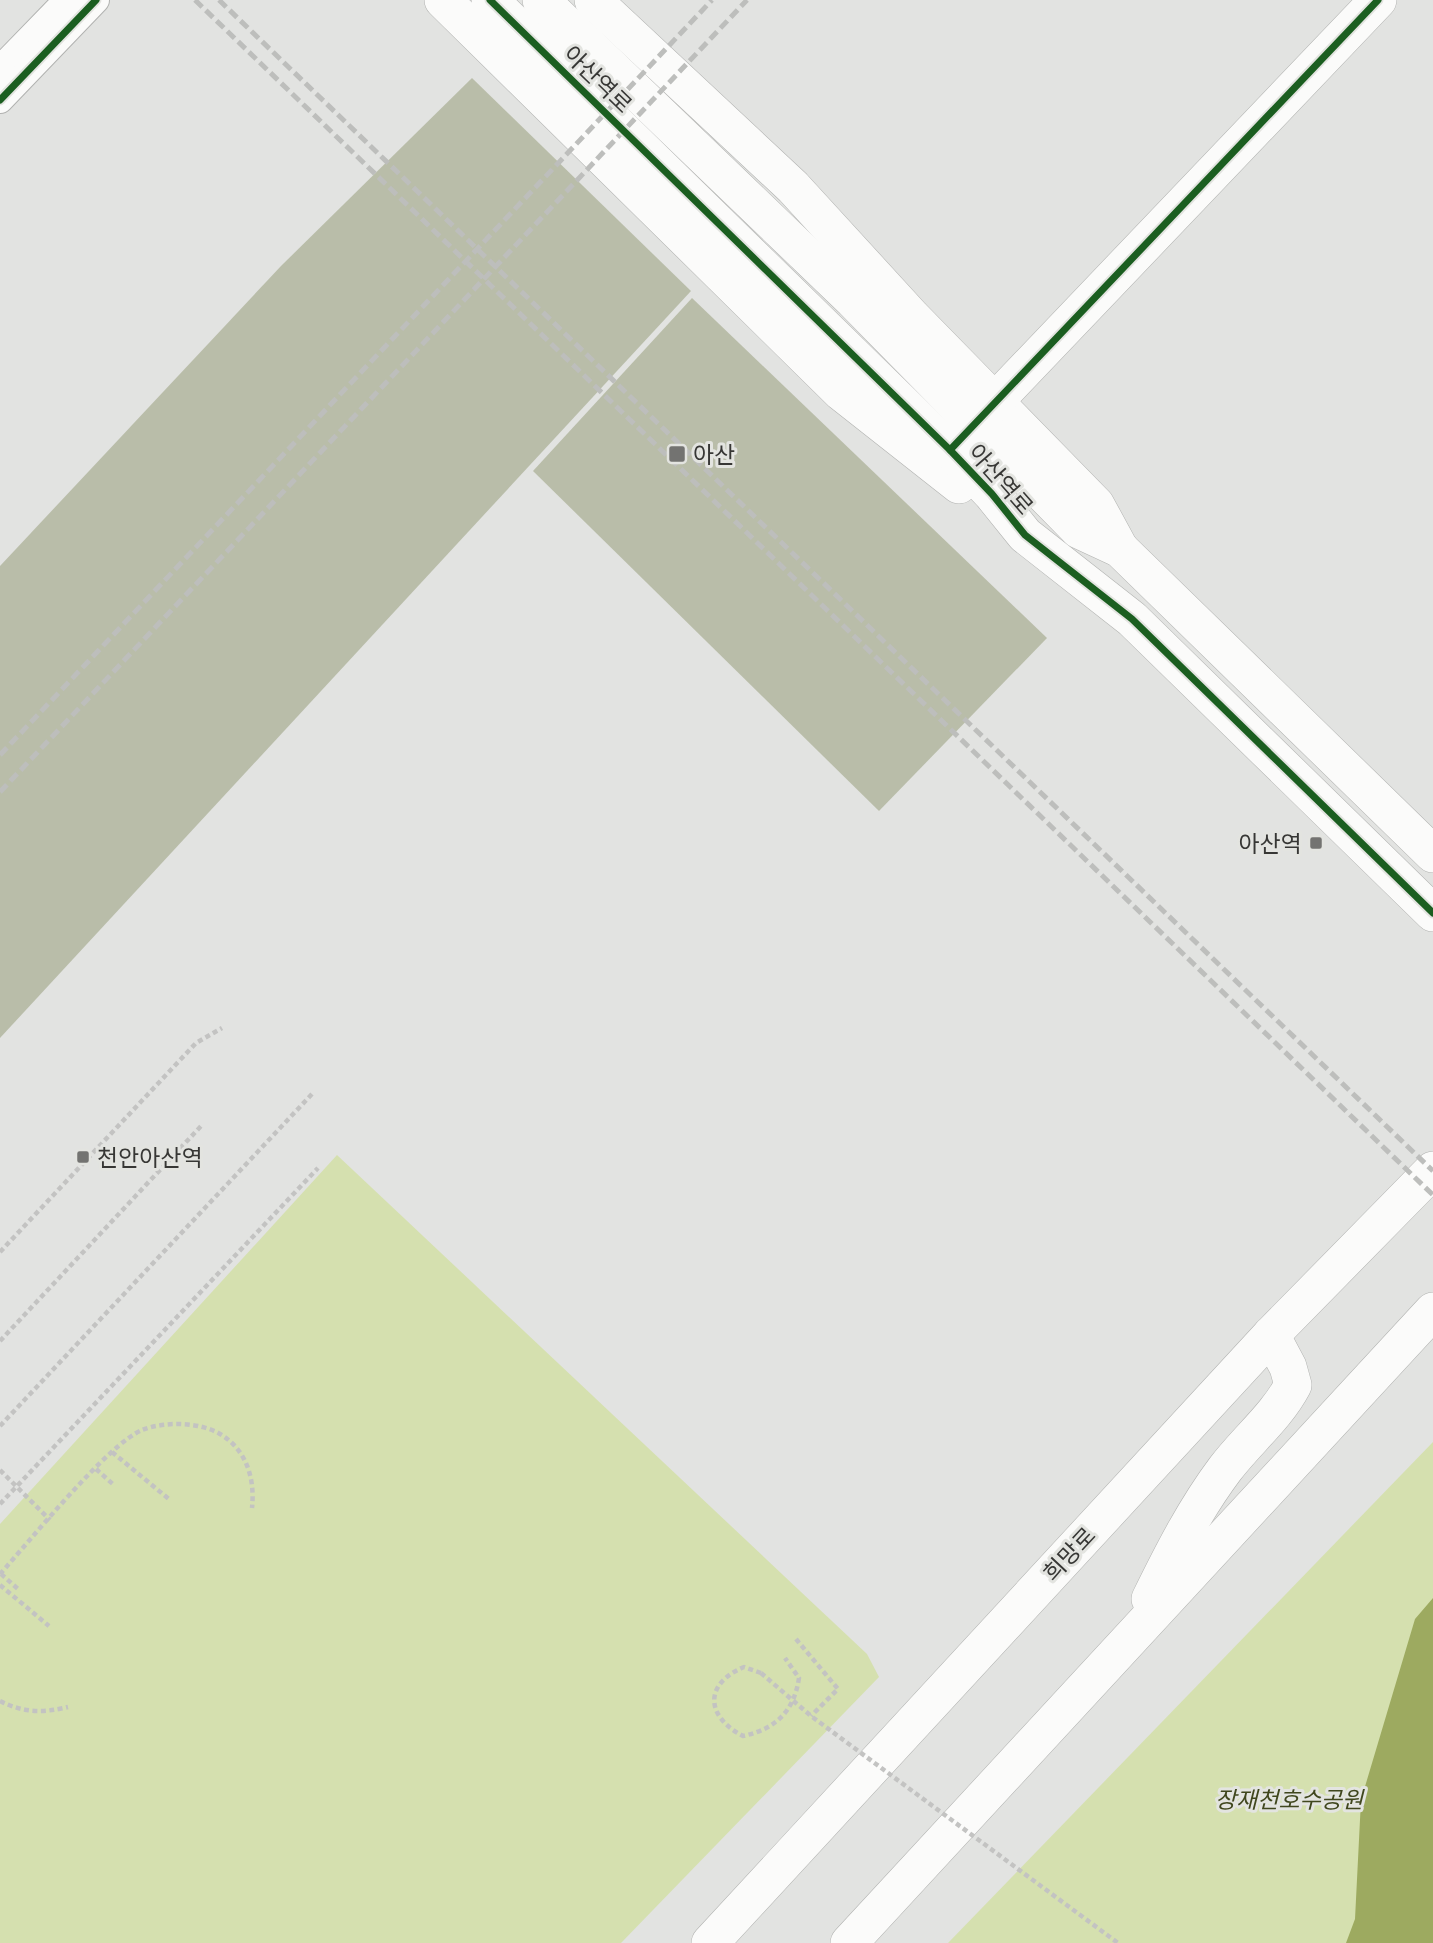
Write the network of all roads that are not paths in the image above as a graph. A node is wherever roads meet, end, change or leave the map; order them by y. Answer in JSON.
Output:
{"nodes":[{"id":1,"x":67,"y":0,"type":"edge"},
{"id":2,"x":96,"y":0,"type":"edge"},
{"id":3,"x":443,"y":0,"type":"edge"},
{"id":4,"x":490,"y":0,"type":"edge"},
{"id":5,"x":541,"y":0,"type":"edge"},
{"id":6,"x":593,"y":0,"type":"edge"},
{"id":7,"x":1378,"y":0,"type":"edge"},
{"id":8,"x":0,"y":69,"type":"edge"},
{"id":9,"x":0,"y":100,"type":"edge"},
{"id":10,"x":985,"y":412,"type":"junction"},
{"id":11,"x":950,"y":450,"type":"junction"},
{"id":12,"x":1025,"y":535,"type":"junction"},
{"id":13,"x":1433,"y":854,"type":"edge"},
{"id":14,"x":1433,"y":913,"type":"edge"},
{"id":15,"x":1433,"y":1170,"type":"edge"},
{"id":16,"x":1433,"y":1311,"type":"edge"},
{"id":17,"x":1271,"y":1335,"type":"junction"},
{"id":18,"x":1130,"y":1638,"type":"junction"},
{"id":19,"x":710,"y":1943,"type":"edge"},
{"id":20,"x":849,"y":1943,"type":"edge"}],
"edges":[{"from":1,"to":8,"type":"street"},
{"from":2,"to":9,"type":"street"},
{"from":3,"to":12,"type":"street"},
{"from":4,"to":11,"type":"street","name":"아산역로"},
{"from":5,"to":10,"type":"street","name":"아산역로"},
{"from":6,"to":10,"type":"street"},
{"from":7,"to":10,"type":"street"},
{"from":10,"to":11,"type":"street"},
{"from":10,"to":13,"type":"street","name":"아산역로"},
{"from":11,"to":12,"type":"street","name":"아산역로"},
{"from":12,"to":14,"type":"street","name":"아산역로"},
{"from":15,"to":17,"type":"street","name":"희망로"},
{"from":16,"to":18,"type":"street"},
{"from":17,"to":18,"type":"street"},
{"from":17,"to":19,"type":"street","name":"희망로"},
{"from":18,"to":20,"type":"street"}]}
